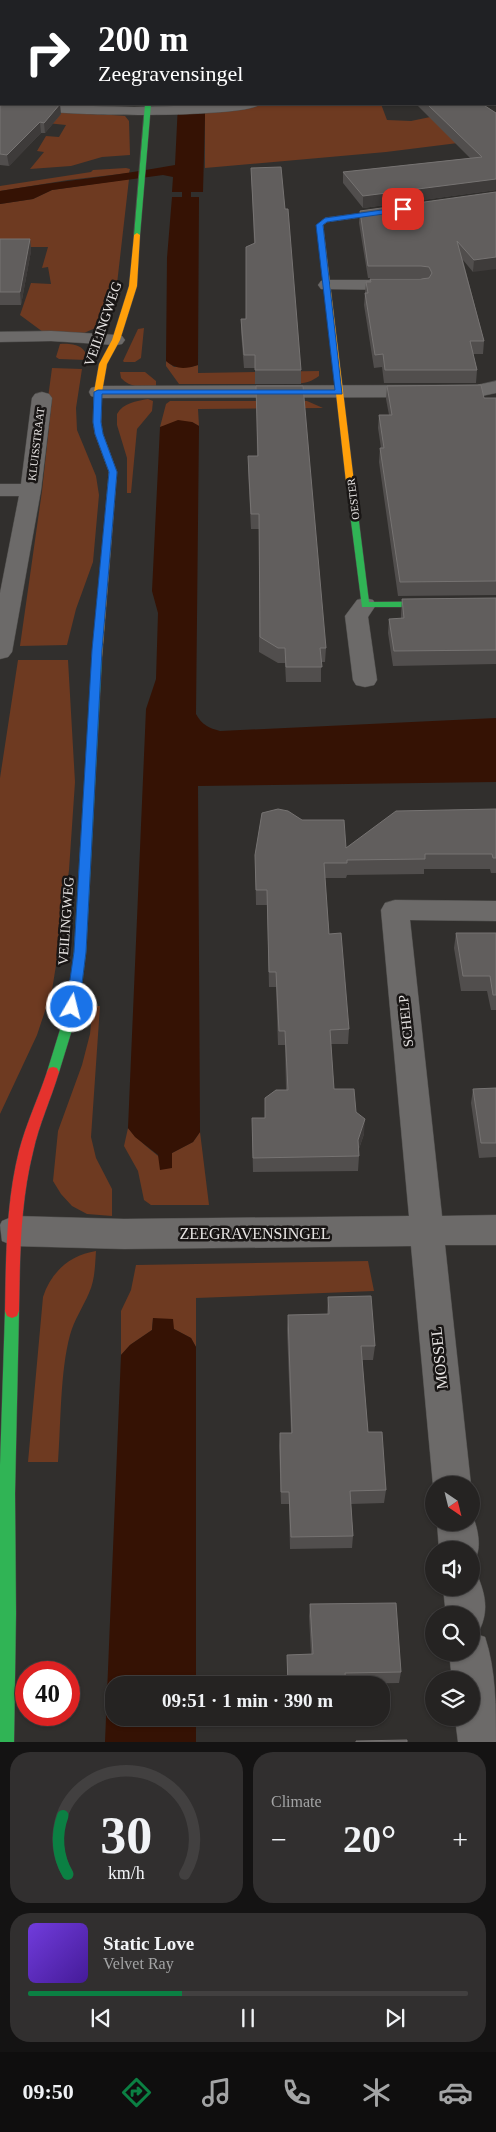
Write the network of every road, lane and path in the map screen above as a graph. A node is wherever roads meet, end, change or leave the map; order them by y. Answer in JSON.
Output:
{"nodes":[{"id":1,"x":35,"y":105,"type":"edge"},
{"id":2,"x":241,"y":105,"type":"edge"},
{"id":3,"x":148,"y":106,"type":"edge"},
{"id":4,"x":407,"y":208,"type":"edge"},
{"id":5,"x":420,"y":285,"type":"edge"},
{"id":6,"x":327,"y":286,"type":"junction"},
{"id":7,"x":0,"y":337,"type":"edge"},
{"id":8,"x":116,"y":340,"type":"junction"},
{"id":9,"x":496,"y":387,"type":"edge"},
{"id":10,"x":98,"y":392,"type":"junction"},
{"id":11,"x":340,"y":393,"type":"junction"},
{"id":12,"x":42,"y":398,"type":"dead end"},
{"id":13,"x":0,"y":490,"type":"edge"},
{"id":14,"x":31,"y":490,"type":"junction"},
{"id":15,"x":496,"y":604,"type":"edge"},
{"id":16,"x":366,"y":605,"type":"junction"},
{"id":17,"x":0,"y":652,"type":"edge"},
{"id":18,"x":366,"y":680,"type":"dead end"},
{"id":19,"x":496,"y":911,"type":"edge"},
{"id":20,"x":496,"y":1230,"type":"edge"},
{"id":21,"x":14,"y":1231,"type":"junction"},
{"id":22,"x":426,"y":1231,"type":"junction"},
{"id":23,"x":451,"y":1476,"type":"edge"},
{"id":24,"x":4,"y":1613,"type":"edge"},
{"id":25,"x":471,"y":1661,"type":"edge"},
{"id":26,"x":5,"y":1742,"type":"edge"},
{"id":27,"x":479,"y":1742,"type":"edge"}],
"edges":[{"from":1,"to":3,"type":"street"},
{"from":2,"to":3,"type":"street"},
{"from":3,"to":8,"type":"street","name":"VEILINGWEG"},
{"from":4,"to":6,"type":"street","name":"OESTER"},
{"from":5,"to":6,"type":"street"},
{"from":6,"to":11,"type":"street","name":"OESTER"},
{"from":7,"to":8,"type":"street"},
{"from":8,"to":10,"type":"street","name":"VEILINGWEG"},
{"from":9,"to":11,"type":"street"},
{"from":10,"to":11,"type":"street"},
{"from":10,"to":21,"type":"street","name":"VEILINGWEG"},
{"from":11,"to":16,"type":"street","name":"OESTER"},
{"from":12,"to":14,"type":"street","name":"KLUISSTRAAT"},
{"from":13,"to":14,"type":"street","name":"KLUISSTRAAT"},
{"from":14,"to":17,"type":"street","name":"KLUISSTRAAT"},
{"from":15,"to":16,"type":"street"},
{"from":16,"to":18,"type":"street","name":"OESTER"},
{"from":19,"to":22,"type":"street","name":"SCHELP"},
{"from":20,"to":22,"type":"street","name":"ZEEGRAVENSINGEL"},
{"from":21,"to":22,"type":"street","name":"ZEEGRAVENSINGEL"},
{"from":21,"to":24,"type":"street","name":"VEILINGWEG"},
{"from":22,"to":23,"type":"street","name":"MOSSEL"},
{"from":24,"to":26,"type":"street","name":"VEILINGWEG"},
{"from":25,"to":27,"type":"street"}]}
